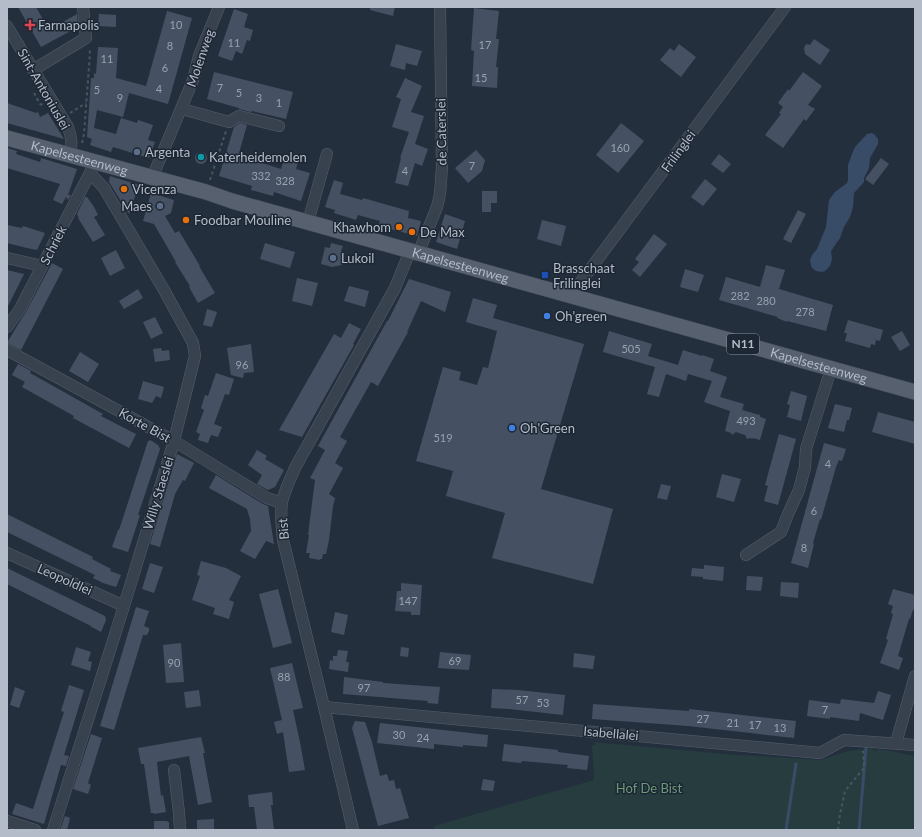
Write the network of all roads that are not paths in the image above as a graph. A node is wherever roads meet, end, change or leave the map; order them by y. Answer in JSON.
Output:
{"nodes":[{"id":1,"x":83,"y":7,"type":"edge"},
{"id":2,"x":219,"y":7,"type":"edge"},
{"id":3,"x":440,"y":7,"type":"edge"},
{"id":4,"x":785,"y":7,"type":"edge"},
{"id":5,"x":7,"y":26,"type":"edge"},
{"id":6,"x":33,"y":70,"type":"junction"},
{"id":7,"x":182,"y":109,"type":"junction"},
{"id":8,"x":278,"y":126,"type":"dead end"},
{"id":9,"x":7,"y":138,"type":"edge"},
{"id":10,"x":71,"y":148,"type":"junction"},
{"id":11,"x":327,"y":154,"type":"dead end"},
{"id":12,"x":93,"y":168,"type":"junction"},
{"id":13,"x":152,"y":178,"type":"junction"},
{"id":14,"x":308,"y":222,"type":"junction"},
{"id":15,"x":414,"y":252,"type":"junction"},
{"id":16,"x":7,"y":258,"type":"edge"},
{"id":17,"x":42,"y":266,"type":"junction"},
{"id":18,"x":571,"y":296,"type":"junction"},
{"id":19,"x":7,"y":326,"type":"edge"},
{"id":20,"x":7,"y":350,"type":"edge"},
{"id":21,"x":831,"y":369,"type":"junction"},
{"id":22,"x":914,"y":390,"type":"edge"},
{"id":23,"x":174,"y":441,"type":"junction"},
{"id":24,"x":282,"y":503,"type":"junction"},
{"id":25,"x":7,"y":553,"type":"edge"},
{"id":26,"x":746,"y":555,"type":"dead end"},
{"id":27,"x":124,"y":606,"type":"junction"},
{"id":28,"x":915,"y":676,"type":"edge"},
{"id":29,"x":324,"y":707,"type":"junction"},
{"id":30,"x":896,"y":743,"type":"junction"},
{"id":31,"x":915,"y":745,"type":"edge"},
{"id":32,"x":174,"y":770,"type":"dead end"},
{"id":33,"x":7,"y":821,"type":"edge"},
{"id":34,"x":35,"y":830,"type":"edge"},
{"id":35,"x":53,"y":830,"type":"edge"},
{"id":36,"x":180,"y":830,"type":"edge"},
{"id":37,"x":353,"y":830,"type":"edge"}],
"edges":[{"from":1,"to":6,"type":"street"},
{"from":2,"to":7,"type":"street","name":"Molenweg"},
{"from":3,"to":15,"type":"street","name":"de Caterslei"},
{"from":4,"to":18,"type":"street","name":"Frilinglei"},
{"from":5,"to":6,"type":"street","name":"Sint-Antoniuslei"},
{"from":6,"to":10,"type":"street","name":"Sint-Antoniuslei"},
{"from":7,"to":8,"type":"street"},
{"from":7,"to":13,"type":"street","name":"Molenweg"},
{"from":9,"to":10,"type":"main road","name":"Kapelsesteenweg","number":"N11"},
{"from":10,"to":12,"type":"main road","name":"Kapelsesteenweg","number":"N11"},
{"from":11,"to":14,"type":"street"},
{"from":12,"to":13,"type":"main road","name":"Kapelsesteenweg","number":"N11"},
{"from":12,"to":17,"type":"street","name":"Schriek"},
{"from":12,"to":23,"type":"street","name":"Willy Staeslei"},
{"from":13,"to":14,"type":"main road","name":"Kapelsesteenweg","number":"N11"},
{"from":14,"to":15,"type":"main road","name":"Kapelsesteenweg","number":"N11"},
{"from":15,"to":18,"type":"main road","name":"Kapelsesteenweg","number":"N11"},
{"from":15,"to":24,"type":"street","name":"Bist"},
{"from":16,"to":17,"type":"street"},
{"from":17,"to":19,"type":"street","name":"Schriek"},
{"from":18,"to":21,"type":"main road","name":"Kapelsesteenweg","number":"N11"},
{"from":20,"to":23,"type":"street","name":"Korte Bist"},
{"from":21,"to":22,"type":"main road","name":"Kapelsesteenweg","number":"N11"},
{"from":21,"to":26,"type":"street"},
{"from":23,"to":24,"type":"street","name":"Korte Bist"},
{"from":23,"to":27,"type":"street","name":"Willy Staeslei"},
{"from":24,"to":29,"type":"street","name":"Bist"},
{"from":25,"to":27,"type":"street","name":"Leopoldlei"},
{"from":27,"to":35,"type":"street","name":"Willy Staeslei"},
{"from":28,"to":30,"type":"street"},
{"from":29,"to":30,"type":"street","name":"Isabellalei"},
{"from":29,"to":37,"type":"street","name":"Bist"},
{"from":30,"to":31,"type":"street","name":"Isabellalei"},
{"from":32,"to":36,"type":"street"},
{"from":33,"to":34,"type":"street"}]}
